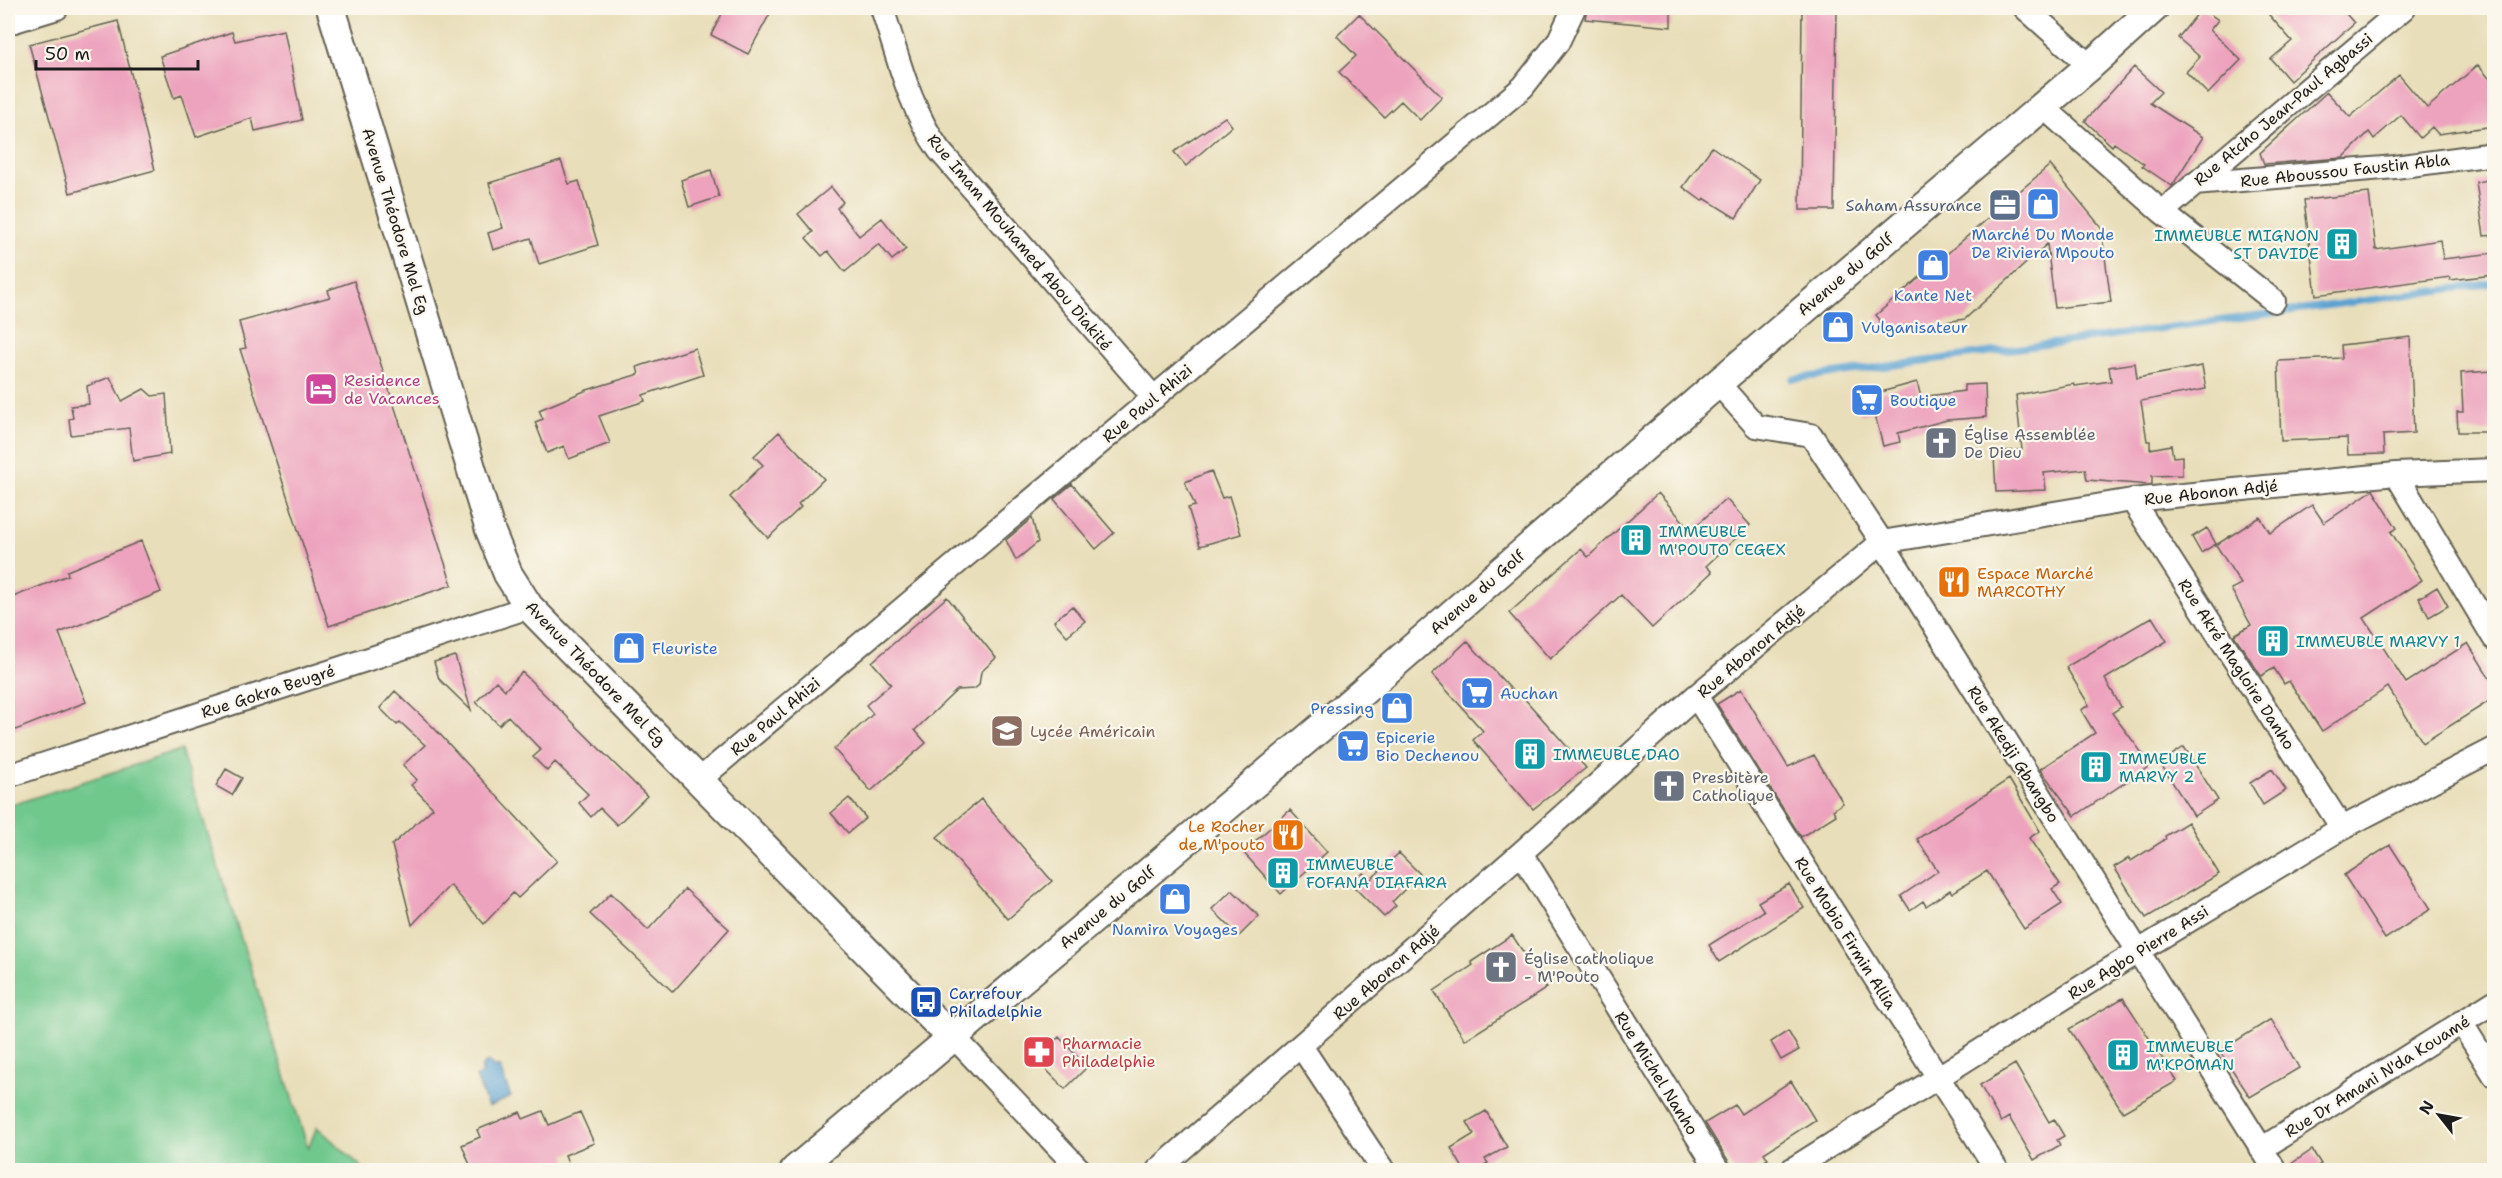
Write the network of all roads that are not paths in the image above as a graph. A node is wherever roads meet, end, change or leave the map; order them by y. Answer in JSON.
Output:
{"nodes":[{"id":1,"x":57,"y":8,"type":"edge"},
{"id":2,"x":331,"y":8,"type":"edge"},
{"id":3,"x":882,"y":8,"type":"edge"},
{"id":4,"x":1574,"y":8,"type":"edge"},
{"id":5,"x":2025,"y":8,"type":"edge"},
{"id":6,"x":2154,"y":8,"type":"edge"},
{"id":7,"x":2404,"y":8,"type":"edge"},
{"id":8,"x":8,"y":23,"type":"edge"},
{"id":9,"x":2090,"y":66,"type":"junction"},
{"id":10,"x":2042,"y":106,"type":"junction"},
{"id":11,"x":2494,"y":154,"type":"edge"},
{"id":12,"x":2194,"y":184,"type":"junction"},
{"id":13,"x":2162,"y":212,"type":"junction"},
{"id":14,"x":2274,"y":301,"type":"dead end"},
{"id":15,"x":1718,"y":382,"type":"junction"},
{"id":16,"x":1154,"y":398,"type":"junction"},
{"id":17,"x":2494,"y":470,"type":"edge"},
{"id":18,"x":2396,"y":474,"type":"junction"},
{"id":19,"x":2132,"y":500,"type":"junction"},
{"id":20,"x":1882,"y":542,"type":"junction"},
{"id":21,"x":529,"y":607,"type":"junction"},
{"id":22,"x":2494,"y":638,"type":"edge"},
{"id":23,"x":1696,"y":696,"type":"junction"},
{"id":24,"x":2494,"y":749,"type":"edge"},
{"id":25,"x":8,"y":776,"type":"edge"},
{"id":26,"x":699,"y":780,"type":"junction"},
{"id":27,"x":2342,"y":828,"type":"junction"},
{"id":28,"x":1521,"y":853,"type":"junction"},
{"id":29,"x":2137,"y":952,"type":"junction"},
{"id":30,"x":2494,"y":1002,"type":"edge"},
{"id":31,"x":2461,"y":1022,"type":"junction"},
{"id":32,"x":954,"y":1037,"type":"junction"},
{"id":33,"x":1301,"y":1047,"type":"junction"},
{"id":34,"x":2494,"y":1075,"type":"edge"},
{"id":35,"x":1937,"y":1077,"type":"junction"},
{"id":36,"x":2261,"y":1149,"type":"junction"},
{"id":37,"x":795,"y":1170,"type":"edge"},
{"id":38,"x":1080,"y":1170,"type":"edge"},
{"id":39,"x":1158,"y":1170,"type":"edge"},
{"id":40,"x":1383,"y":1170,"type":"edge"},
{"id":41,"x":1718,"y":1170,"type":"edge"},
{"id":42,"x":1791,"y":1170,"type":"edge"},
{"id":43,"x":1997,"y":1170,"type":"edge"},
{"id":44,"x":2274,"y":1170,"type":"edge"}],
"edges":[{"from":1,"to":8,"type":"street"},
{"from":2,"to":21,"type":"main road","name":"Avenue Théodore Mel Eg"},
{"from":3,"to":16,"type":"street","name":"Rue Imam Mouhamed Abou Diakité"},
{"from":4,"to":16,"type":"street","name":"Rue Paul Ahizi"},
{"from":5,"to":9,"type":"street"},
{"from":6,"to":9,"type":"main road","name":"Avenue du Golf"},
{"from":7,"to":12,"type":"street","name":"Rue Atcho Jean-Paul Agbassi"},
{"from":9,"to":10,"type":"main road","name":"Avenue du Golf"},
{"from":10,"to":13,"type":"street"},
{"from":10,"to":15,"type":"main road","name":"Avenue du Golf"},
{"from":11,"to":12,"type":"street","name":"Rue Aboussou Faustin Abla"},
{"from":12,"to":13,"type":"street","name":"Rue Atcho Jean-Paul Agbassi"},
{"from":13,"to":14,"type":"street"},
{"from":15,"to":20,"type":"street","name":"Rue Akedji Gbangbo"},
{"from":15,"to":32,"type":"main road","name":"Avenue du Golf"},
{"from":16,"to":26,"type":"street","name":"Rue Paul Ahizi"},
{"from":17,"to":18,"type":"street","name":"Rue Abonon Adjé"},
{"from":18,"to":19,"type":"street","name":"Rue Abonon Adjé"},
{"from":18,"to":22,"type":"street"},
{"from":19,"to":20,"type":"street","name":"Rue Abonon Adjé"},
{"from":19,"to":27,"type":"street","name":"Rue Akré Magloire Danho"},
{"from":20,"to":23,"type":"street","name":"Rue Abonon Adjé"},
{"from":20,"to":29,"type":"street","name":"Rue Akedji Gbangbo"},
{"from":21,"to":25,"type":"street","name":"Rue Gokra Beugré"},
{"from":21,"to":26,"type":"main road","name":"Avenue Théodore Mel Eg"},
{"from":23,"to":28,"type":"street","name":"Rue Abonon Adjé"},
{"from":23,"to":35,"type":"street","name":"Rue Mobio Firmin Allia"},
{"from":24,"to":27,"type":"street","name":"Rue Agbo Pierre Assi"},
{"from":26,"to":32,"type":"main road","name":"Avenue Théodore Mel Eg"},
{"from":27,"to":29,"type":"street","name":"Rue Agbo Pierre Assi"},
{"from":28,"to":33,"type":"street","name":"Rue Abonon Adjé"},
{"from":28,"to":41,"type":"street","name":"Rue Michel Nanho"},
{"from":29,"to":35,"type":"street","name":"Rue Agbo Pierre Assi"},
{"from":29,"to":36,"type":"street","name":"Rue Akedji Gbangbo"},
{"from":30,"to":31,"type":"street","name":"Rue Dr Amani N'da Kouamé"},
{"from":31,"to":34,"type":"street"},
{"from":31,"to":36,"type":"street","name":"Rue Dr Amani N'da Kouamé"},
{"from":32,"to":37,"type":"main road","name":"Avenue du Golf"},
{"from":32,"to":38,"type":"street"},
{"from":33,"to":39,"type":"street","name":"Rue Abonon Adjé"},
{"from":33,"to":40,"type":"street"},
{"from":35,"to":42,"type":"street","name":"Rue Agbo Pierre Assi"},
{"from":35,"to":43,"type":"street","name":"Rue Mobio Firmin Allia"},
{"from":36,"to":44,"type":"street","name":"Rue Akedji Gbangbo"}]}
